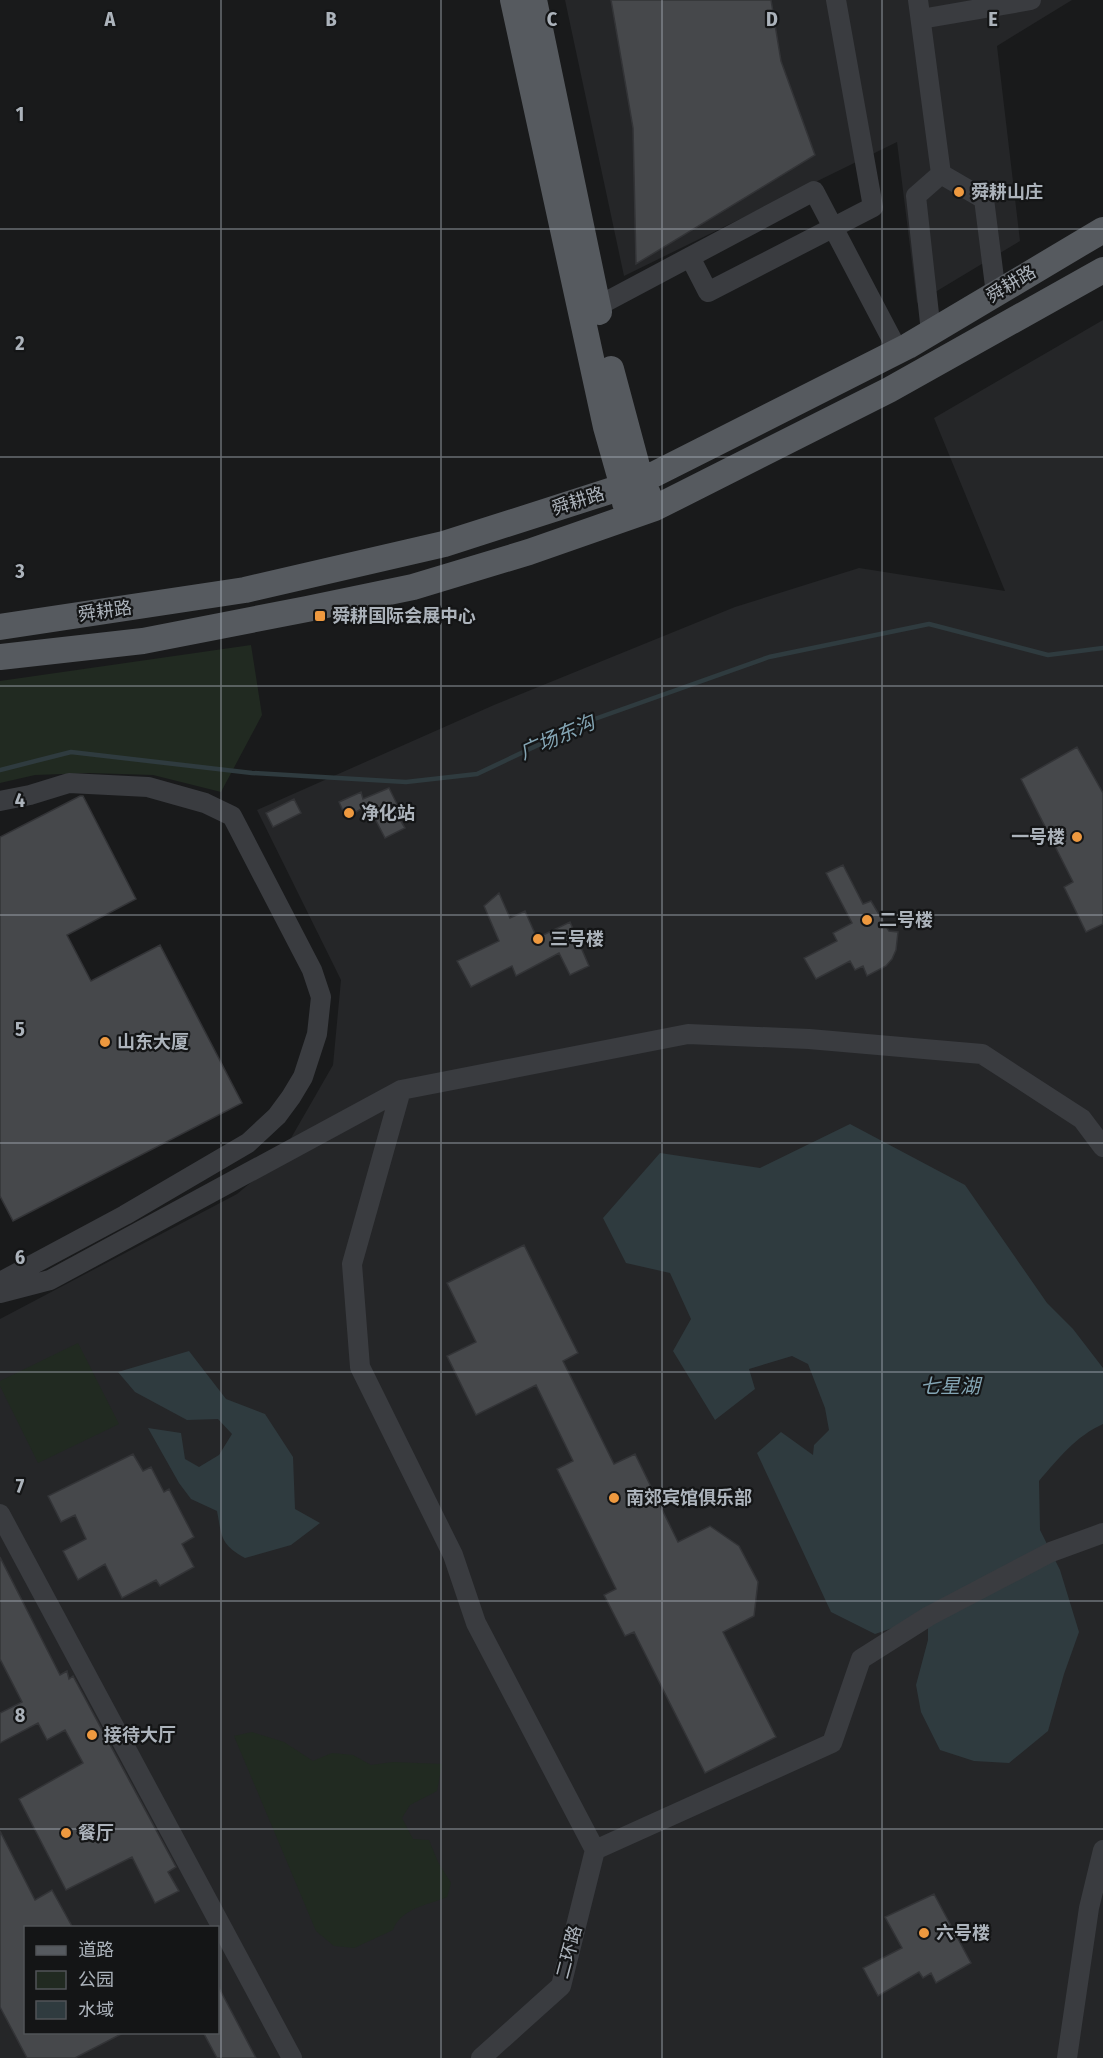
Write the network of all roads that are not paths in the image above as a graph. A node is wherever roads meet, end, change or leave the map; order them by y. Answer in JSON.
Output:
{"nodes":[{"id":1,"x":513,"y":0,"type":"edge"},
{"id":2,"x":534,"y":0,"type":"edge"},
{"id":3,"x":836,"y":0,"type":"edge"},
{"id":4,"x":1019,"y":1,"type":"edge"},
{"id":5,"x":920,"y":10,"type":"edge"},
{"id":6,"x":941,"y":174,"type":"junction"},
{"id":7,"x":833,"y":228,"type":"junction"},
{"id":8,"x":1103,"y":230,"type":"edge"},
{"id":9,"x":690,"y":257,"type":"junction"},
{"id":10,"x":1103,"y":270,"type":"edge"},
{"id":11,"x":996,"y":294,"type":"junction"},
{"id":12,"x":598,"y":306,"type":"junction"},
{"id":13,"x":931,"y":332,"type":"junction"},
{"id":14,"x":897,"y":351,"type":"junction"},
{"id":15,"x":632,"y":484,"type":"junction"},
{"id":16,"x":655,"y":508,"type":"junction"},
{"id":17,"x":628,"y":518,"type":"junction"},
{"id":18,"x":0,"y":627,"type":"edge"},
{"id":19,"x":0,"y":657,"type":"edge"},
{"id":20,"x":0,"y":801,"type":"edge"},
{"id":21,"x":401,"y":1090,"type":"junction"},
{"id":22,"x":1103,"y":1147,"type":"edge"},
{"id":23,"x":0,"y":1282,"type":"edge"},
{"id":24,"x":0,"y":1293,"type":"edge"},
{"id":25,"x":0,"y":1514,"type":"edge"},
{"id":26,"x":1103,"y":1533,"type":"edge"},
{"id":27,"x":595,"y":1850,"type":"junction"},
{"id":28,"x":1103,"y":1850,"type":"edge"},
{"id":29,"x":292,"y":2058,"type":"edge"},
{"id":30,"x":481,"y":2058,"type":"edge"},
{"id":31,"x":1067,"y":2058,"type":"edge"}],
"edges":[{"from":1,"to":15,"type":"main road"},
{"from":2,"to":12,"type":"main road"},
{"from":3,"to":7,"type":"street"},
{"from":4,"to":5,"type":"street"},
{"from":5,"to":6,"type":"street"},
{"from":6,"to":11,"type":"street"},
{"from":6,"to":13,"type":"street"},
{"from":7,"to":9,"type":"street"},
{"from":7,"to":9,"type":"street"},
{"from":7,"to":14,"type":"street"},
{"from":8,"to":11,"type":"main road","name":"舜耕路"},
{"from":9,"to":12,"type":"street"},
{"from":10,"to":16,"type":"main road","name":"舜耕路"},
{"from":11,"to":13,"type":"main road","name":"舜耕路"},
{"from":12,"to":15,"type":"main road"},
{"from":13,"to":14,"type":"main road","name":"舜耕路"},
{"from":14,"to":15,"type":"main road","name":"舜耕路"},
{"from":15,"to":16,"type":"main road"},
{"from":15,"to":17,"type":"main road"},
{"from":15,"to":18,"type":"main road","name":"舜耕路"},
{"from":16,"to":17,"type":"main road","name":"舜耕路"},
{"from":17,"to":19,"type":"main road","name":"舜耕路"},
{"from":20,"to":23,"type":"street"},
{"from":21,"to":22,"type":"street"},
{"from":21,"to":24,"type":"street"},
{"from":21,"to":27,"type":"street"},
{"from":25,"to":29,"type":"street"},
{"from":26,"to":27,"type":"street"},
{"from":27,"to":30,"type":"street","name":"二环路"},
{"from":28,"to":31,"type":"street"}]}
